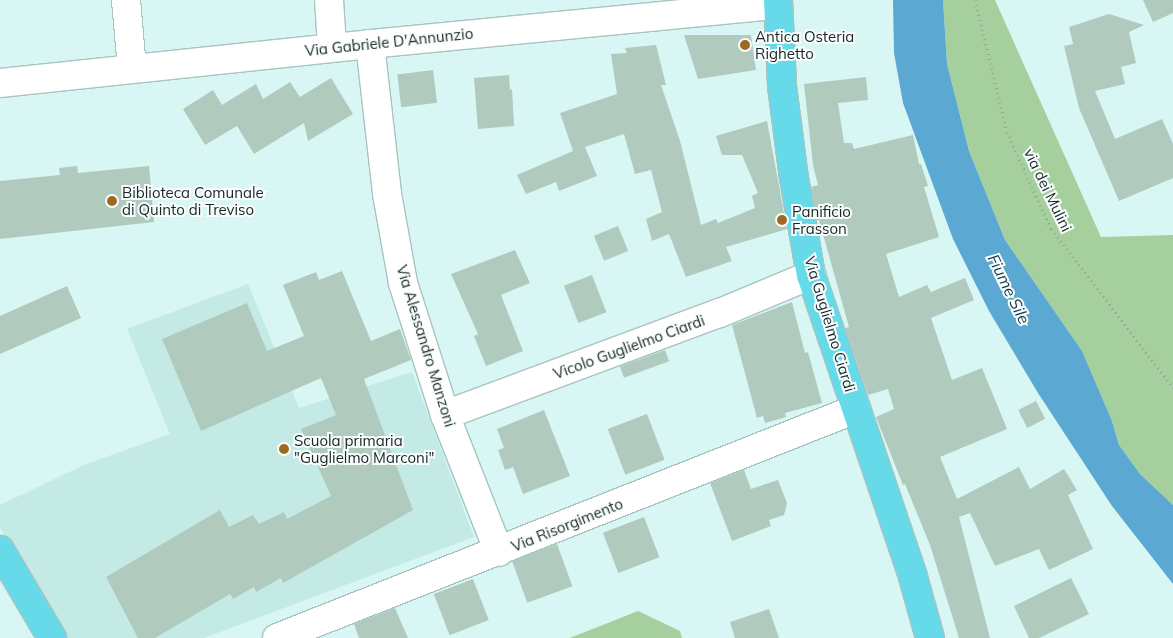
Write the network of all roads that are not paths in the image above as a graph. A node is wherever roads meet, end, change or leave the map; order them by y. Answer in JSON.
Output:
{"nodes":[{"id":1,"x":126,"y":0,"type":"edge"},
{"id":2,"x":329,"y":0,"type":"edge"},
{"id":3,"x":778,"y":2,"type":"edge"},
{"id":4,"x":370,"y":44,"type":"junction"},
{"id":5,"x":332,"y":48,"type":"junction"},
{"id":6,"x":132,"y":68,"type":"junction"},
{"id":7,"x":0,"y":83,"type":"edge"},
{"id":8,"x":811,"y":275,"type":"junction"},
{"id":9,"x":856,"y":409,"type":"junction"},
{"id":10,"x":445,"y":415,"type":"junction"},
{"id":11,"x":0,"y":550,"type":"edge"},
{"id":12,"x":499,"y":552,"type":"junction"},
{"id":13,"x":52,"y":638,"type":"edge"},
{"id":14,"x":277,"y":638,"type":"edge"},
{"id":15,"x":930,"y":638,"type":"edge"}],
"edges":[{"from":1,"to":6,"type":"street"},
{"from":2,"to":5,"type":"street"},
{"from":3,"to":4,"type":"street","name":"Via Gabriele D'Annunzio"},
{"from":3,"to":8,"type":"main road","name":"Via Guglielmo Ciardi"},
{"from":4,"to":5,"type":"street","name":"Via Gabriele D'Annunzio"},
{"from":4,"to":10,"type":"street","name":"Via Alessandro Manzoni"},
{"from":5,"to":6,"type":"street","name":"Via Gabriele D'Annunzio"},
{"from":6,"to":7,"type":"street","name":"Via Gabriele D'Annunzio"},
{"from":8,"to":9,"type":"main road","name":"Via Guglielmo Ciardi"},
{"from":8,"to":10,"type":"street","name":"Vicolo Guglielmo Ciardi"},
{"from":9,"to":12,"type":"street","name":"Via Risorgimento"},
{"from":9,"to":15,"type":"main road","name":"Via Guglielmo Ciardi"},
{"from":10,"to":12,"type":"street","name":"Via Alessandro Manzoni"},
{"from":11,"to":13,"type":"main road"},
{"from":12,"to":14,"type":"street","name":"Via Risorgimento"}]}
